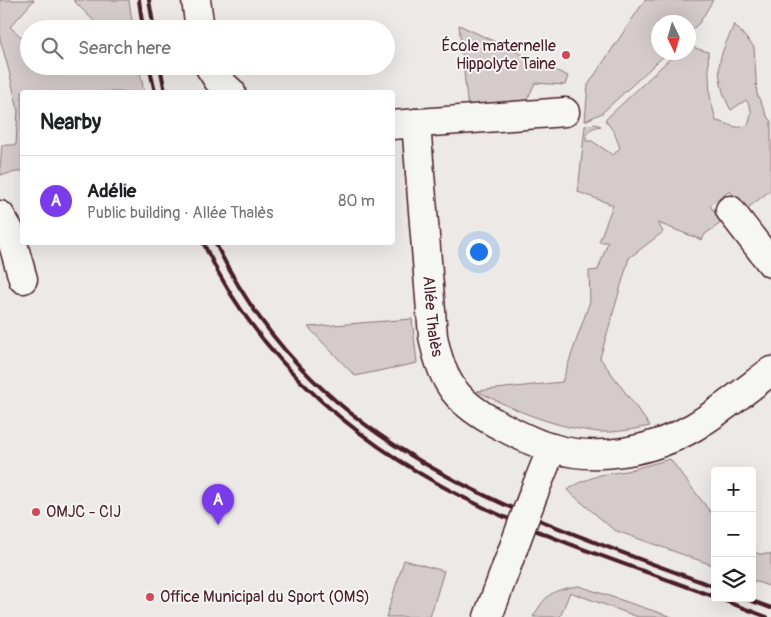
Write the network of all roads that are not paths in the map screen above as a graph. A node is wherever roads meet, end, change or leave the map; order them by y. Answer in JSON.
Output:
{"nodes":[{"id":1,"x":196,"y":0,"type":"edge"},
{"id":2,"x":199,"y":20,"type":"edge"},
{"id":3,"x":215,"y":75,"type":"edge"},
{"id":4,"x":229,"y":90,"type":"edge"},
{"id":5,"x":565,"y":112,"type":"dead end"},
{"id":6,"x":404,"y":124,"type":"edge"},
{"id":7,"x":730,"y":210,"type":"dead end"},
{"id":8,"x":0,"y":215,"type":"edge"},
{"id":9,"x":771,"y":263,"type":"edge"},
{"id":10,"x":23,"y":279,"type":"dead end"},
{"id":11,"x":771,"y":371,"type":"edge"},
{"id":12,"x":552,"y":448,"type":"junction"},
{"id":13,"x":488,"y":617,"type":"edge"}],
"edges":[{"from":1,"to":2,"type":"street"},
{"from":3,"to":4,"type":"street"},
{"from":5,"to":6,"type":"street","name":"Allée Thalès"},
{"from":6,"to":12,"type":"street","name":"Allée Thalès"},
{"from":7,"to":9,"type":"street"},
{"from":8,"to":10,"type":"street"},
{"from":11,"to":12,"type":"street","name":"Allée Thalès"},
{"from":12,"to":13,"type":"street","bridge":true}]}
